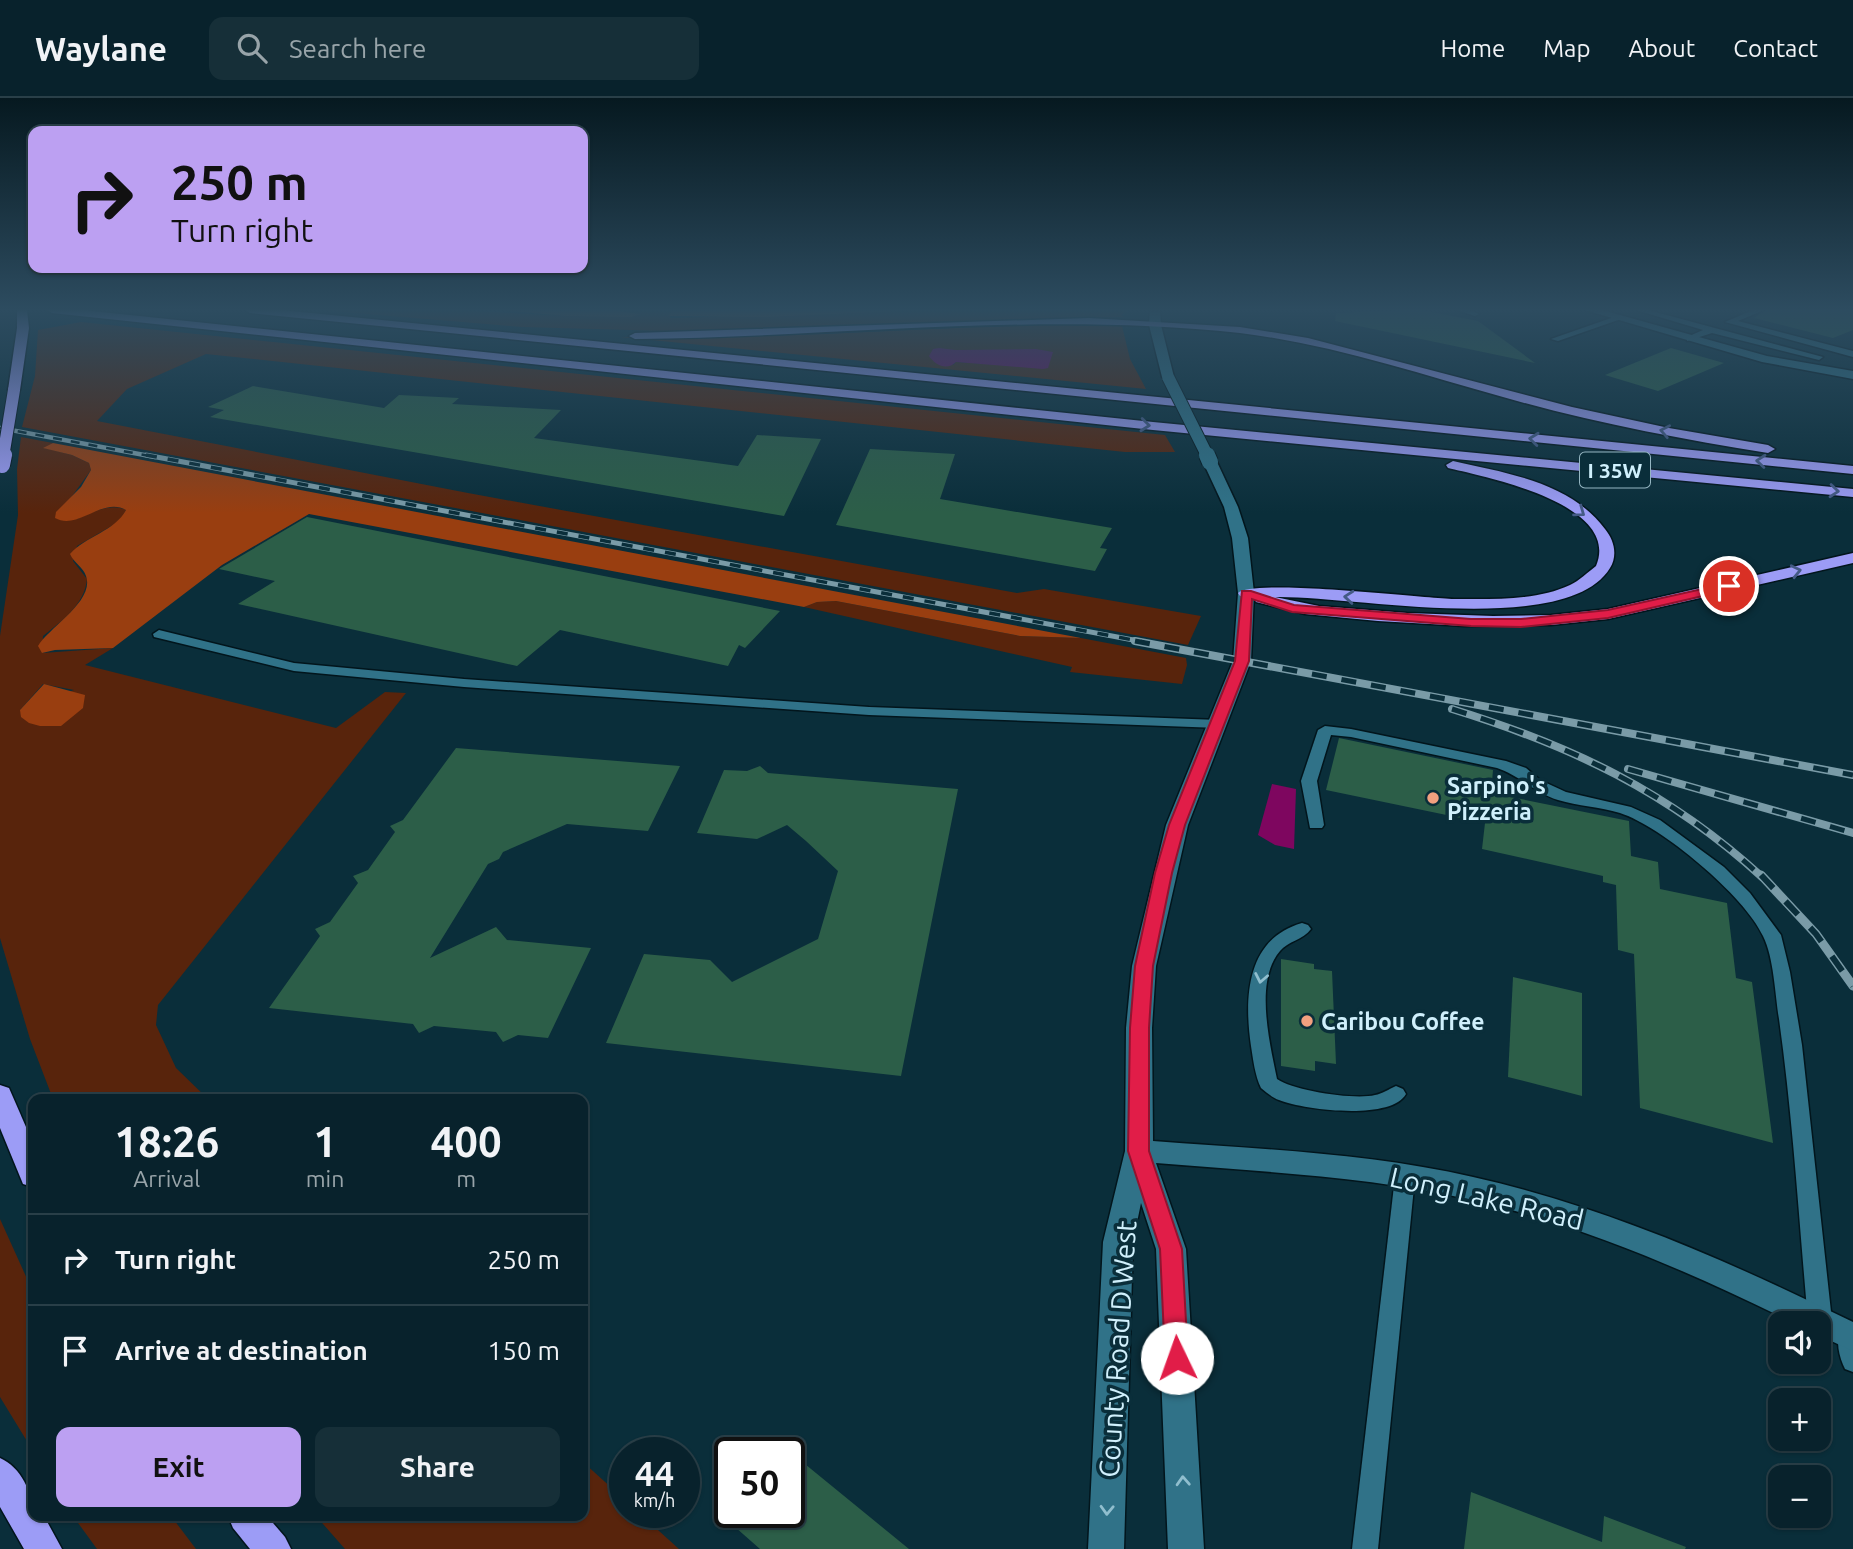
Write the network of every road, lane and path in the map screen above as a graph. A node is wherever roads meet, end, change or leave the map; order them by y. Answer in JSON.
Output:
{"nodes":[{"id":1,"x":16,"y":378,"type":"edge"},
{"id":2,"x":706,"y":378,"type":"edge"},
{"id":3,"x":934,"y":378,"type":"edge"},
{"id":4,"x":1168,"y":378,"type":"edge"},
{"id":5,"x":1449,"y":378,"type":"edge"},
{"id":6,"x":1376,"y":447,"type":"junction"},
{"id":7,"x":1853,"y":461,"type":"edge"},
{"id":8,"x":1,"y":469,"type":"edge"},
{"id":9,"x":1853,"y":470,"type":"edge"},
{"id":10,"x":1853,"y":493,"type":"edge"},
{"id":11,"x":1853,"y":558,"type":"edge"},
{"id":12,"x":1247,"y":593,"type":"junction"},
{"id":13,"x":159,"y":634,"type":"dead end"},
{"id":14,"x":1219,"y":724,"type":"junction"},
{"id":15,"x":1316,"y":825,"type":"dead end"},
{"id":16,"x":1302,"y":929,"type":"dead end"},
{"id":17,"x":1396,"y":1094,"type":"dead end"},
{"id":18,"x":0,"y":1095,"type":"edge"},
{"id":19,"x":1139,"y":1151,"type":"junction"},
{"id":20,"x":28,"y":1164,"type":"edge"},
{"id":21,"x":1405,"y":1177,"type":"junction"},
{"id":22,"x":1799,"y":1311,"type":"edge"},
{"id":23,"x":1819,"y":1311,"type":"edge"},
{"id":24,"x":1831,"y":1329,"type":"edge"},
{"id":25,"x":1852,"y":1345,"type":"edge"},
{"id":26,"x":0,"y":1475,"type":"edge"},
{"id":27,"x":249,"y":1521,"type":"edge"},
{"id":28,"x":44,"y":1549,"type":"edge"},
{"id":29,"x":273,"y":1549,"type":"edge"},
{"id":30,"x":1106,"y":1549,"type":"edge"},
{"id":31,"x":1186,"y":1549,"type":"edge"},
{"id":32,"x":1365,"y":1549,"type":"edge"}],
"edges":[{"from":1,"to":8,"type":"highway","bridge":true},
{"from":2,"to":6,"type":"highway","number":"I 35W","one_way":true},
{"from":9,"to":3,"type":"highway","number":"I 35W","one_way":true},
{"from":4,"to":12,"type":"main road","name":"County Road D West","bridge":true},
{"from":7,"to":5,"type":"highway","one_way":true},
{"from":6,"to":10,"type":"highway","number":"I 35W","one_way":true},
{"from":6,"to":12,"type":"highway","one_way":true},
{"from":12,"to":11,"type":"highway","one_way":true},
{"from":12,"to":14,"type":"main road","name":"County Road D West"},
{"from":13,"to":14,"type":"lane"},
{"from":14,"to":19,"type":"main road","name":"County Road D West"},
{"from":15,"to":23,"type":"lane"},
{"from":16,"to":17,"type":"lane","one_way":true},
{"from":18,"to":20,"type":"highway"},
{"from":19,"to":21,"type":"main road","name":"Long Lake Road"},
{"from":19,"to":30,"type":"main road","name":"County Road D West","one_way":true},
{"from":31,"to":19,"type":"main road","name":"County Road D West","one_way":true},
{"from":21,"to":22,"type":"main road","name":"Long Lake Road"},
{"from":21,"to":32,"type":"lane"},
{"from":24,"to":25,"type":"main road","name":"Long Lake Road"},
{"from":26,"to":28,"type":"highway"},
{"from":27,"to":29,"type":"highway"}]}
